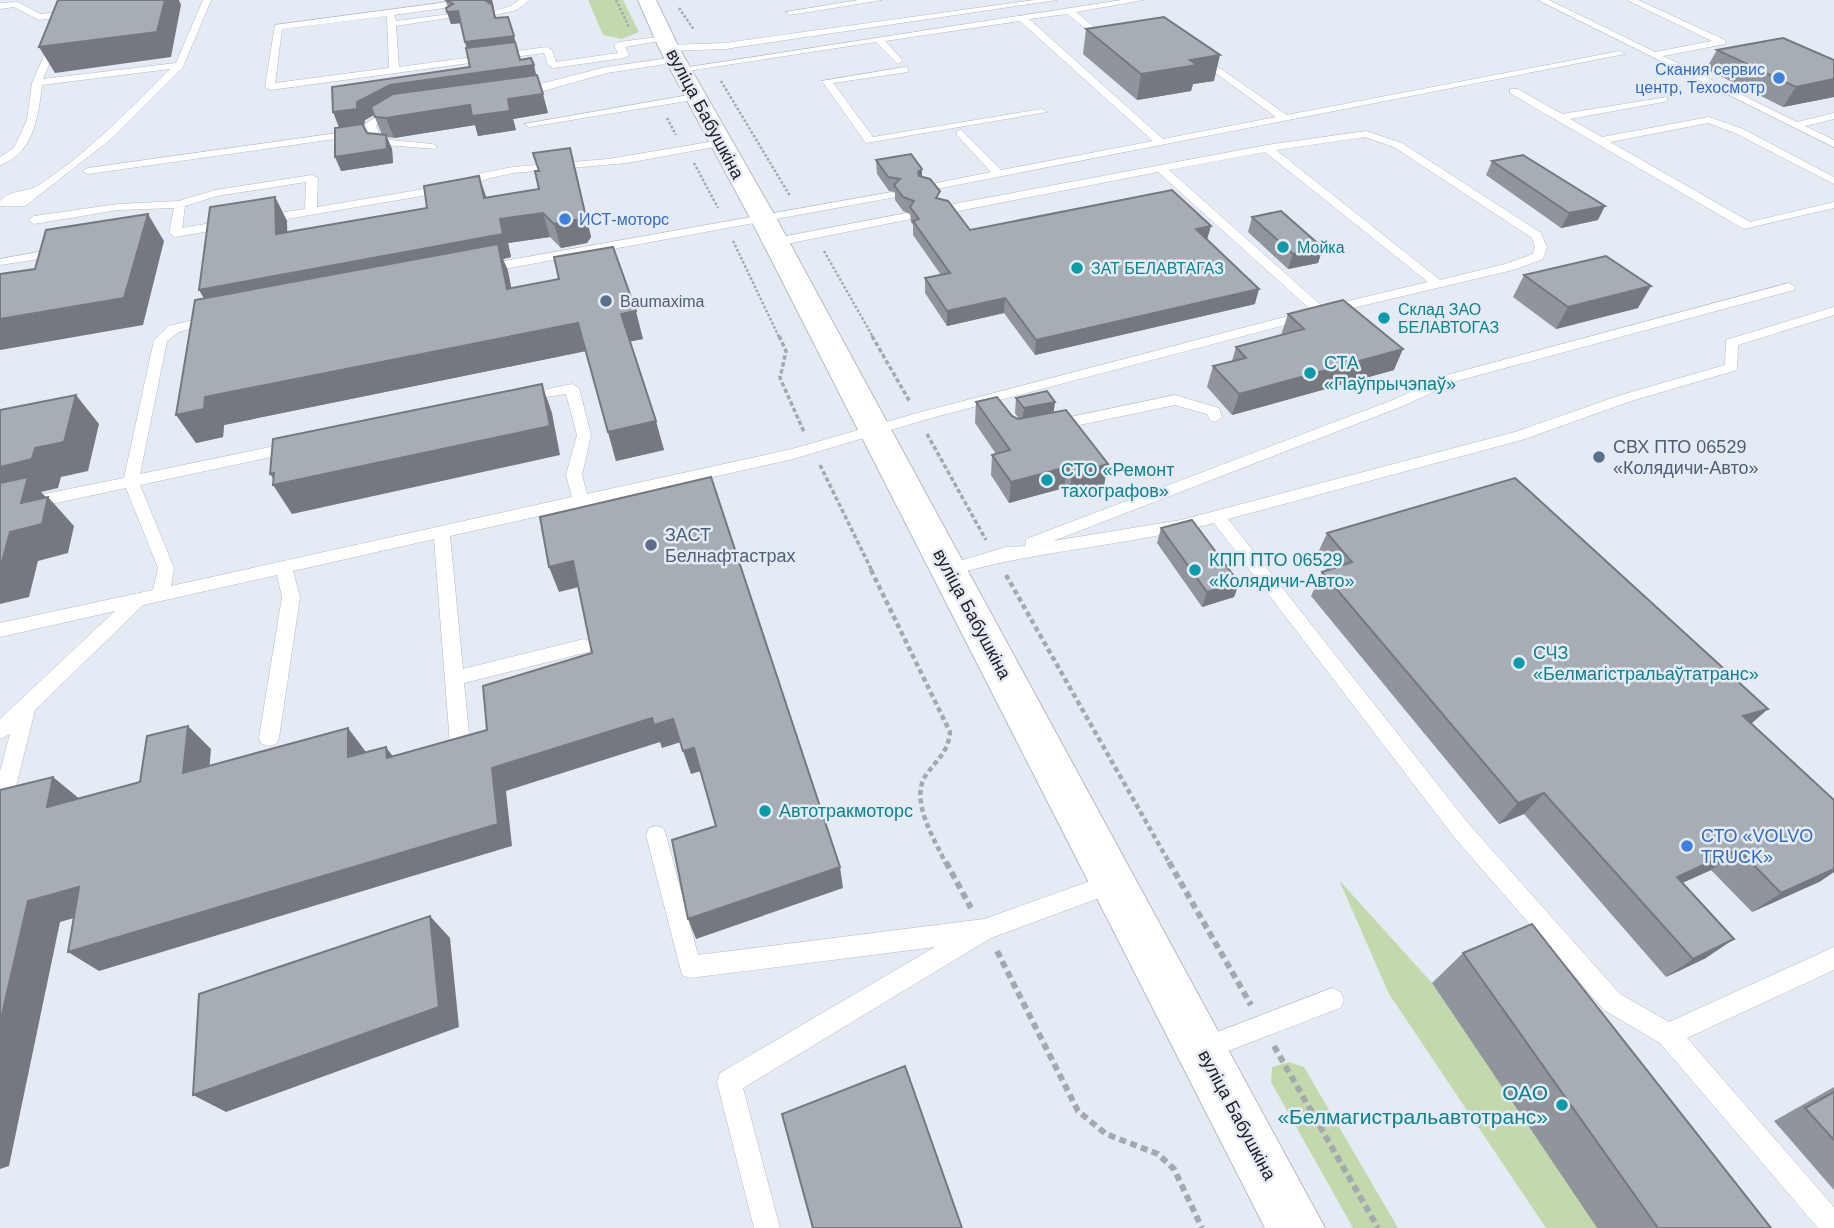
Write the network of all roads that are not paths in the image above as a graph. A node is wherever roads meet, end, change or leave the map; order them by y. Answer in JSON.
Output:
{"nodes":[{"id":1,"x":77,"y":0,"type":"edge"},
{"id":2,"x":207,"y":0,"type":"edge"},
{"id":3,"x":525,"y":0,"type":"edge"},
{"id":4,"x":647,"y":0,"type":"edge"},
{"id":5,"x":878,"y":0,"type":"edge"},
{"id":6,"x":1053,"y":0,"type":"edge"},
{"id":7,"x":1139,"y":0,"type":"edge"},
{"id":8,"x":1542,"y":0,"type":"edge"},
{"id":9,"x":1631,"y":0,"type":"edge"},
{"id":10,"x":448,"y":5,"type":"edge"},
{"id":11,"x":0,"y":6,"type":"edge"},
{"id":12,"x":83,"y":10,"type":"edge"},
{"id":13,"x":1069,"y":11,"type":"junction"},
{"id":14,"x":391,"y":12,"type":"junction"},
{"id":15,"x":495,"y":12,"type":"edge"},
{"id":16,"x":790,"y":12,"type":"dead end"},
{"id":17,"x":71,"y":13,"type":"junction"},
{"id":18,"x":450,"y":17,"type":"edge"},
{"id":19,"x":1022,"y":18,"type":"junction"},
{"id":20,"x":391,"y":24,"type":"junction"},
{"id":21,"x":878,"y":39,"type":"junction"},
{"id":22,"x":1122,"y":41,"type":"edge"},
{"id":23,"x":1184,"y":46,"type":"edge"},
{"id":24,"x":673,"y":54,"type":"junction"},
{"id":25,"x":1620,"y":54,"type":"dead end"},
{"id":26,"x":1655,"y":55,"type":"junction"},
{"id":27,"x":180,"y":65,"type":"junction"},
{"id":28,"x":394,"y":70,"type":"junction"},
{"id":29,"x":37,"y":83,"type":"junction"},
{"id":30,"x":1514,"y":91,"type":"dead end"},
{"id":31,"x":503,"y":93,"type":"edge"},
{"id":32,"x":695,"y":97,"type":"junction"},
{"id":33,"x":1663,"y":99,"type":"dead end"},
{"id":34,"x":410,"y":106,"type":"edge"},
{"id":35,"x":1042,"y":113,"type":"dead end"},
{"id":36,"x":1834,"y":116,"type":"edge"},
{"id":37,"x":1560,"y":118,"type":"junction"},
{"id":38,"x":1285,"y":119,"type":"junction"},
{"id":39,"x":529,"y":124,"type":"dead end"},
{"id":40,"x":1796,"y":125,"type":"junction"},
{"id":41,"x":372,"y":131,"type":"junction"},
{"id":42,"x":961,"y":132,"type":"dead end"},
{"id":43,"x":1600,"y":141,"type":"junction"},
{"id":44,"x":721,"y":143,"type":"junction"},
{"id":45,"x":1161,"y":143,"type":"junction"},
{"id":46,"x":1834,"y":144,"type":"edge"},
{"id":47,"x":432,"y":147,"type":"dead end"},
{"id":48,"x":1267,"y":148,"type":"junction"},
{"id":49,"x":0,"y":162,"type":"edge"},
{"id":50,"x":1160,"y":168,"type":"junction"},
{"id":51,"x":88,"y":171,"type":"dead end"},
{"id":52,"x":999,"y":174,"type":"junction"},
{"id":53,"x":1834,"y":181,"type":"edge"},
{"id":54,"x":926,"y":188,"type":"edge"},
{"id":55,"x":40,"y":189,"type":"dead end"},
{"id":56,"x":892,"y":195,"type":"edge"},
{"id":57,"x":180,"y":204,"type":"junction"},
{"id":58,"x":1834,"y":205,"type":"edge"},
{"id":59,"x":943,"y":210,"type":"edge"},
{"id":60,"x":311,"y":211,"type":"junction"},
{"id":61,"x":907,"y":217,"type":"dead end"},
{"id":62,"x":34,"y":220,"type":"dead end"},
{"id":63,"x":788,"y":226,"type":"junction"},
{"id":64,"x":69,"y":251,"type":"edge"},
{"id":65,"x":4,"y":262,"type":"dead end"},
{"id":66,"x":467,"y":272,"type":"edge"},
{"id":67,"x":1438,"y":284,"type":"junction"},
{"id":68,"x":1789,"y":287,"type":"dead end"},
{"id":69,"x":1834,"y":311,"type":"edge"},
{"id":70,"x":1320,"y":312,"type":"junction"},
{"id":71,"x":223,"y":317,"type":"edge"},
{"id":72,"x":992,"y":398,"type":"junction"},
{"id":73,"x":505,"y":402,"type":"edge"},
{"id":74,"x":1005,"y":416,"type":"edge"},
{"id":75,"x":1215,"y":417,"type":"dead end"},
{"id":76,"x":875,"y":429,"type":"junction"},
{"id":77,"x":1031,"y":430,"type":"edge"},
{"id":78,"x":304,"y":444,"type":"edge"},
{"id":79,"x":131,"y":481,"type":"junction"},
{"id":80,"x":581,"y":501,"type":"junction"},
{"id":81,"x":0,"y":509,"type":"edge"},
{"id":82,"x":1217,"y":516,"type":"junction"},
{"id":83,"x":442,"y":533,"type":"junction"},
{"id":84,"x":995,"y":557,"type":"junction"},
{"id":85,"x":283,"y":567,"type":"junction"},
{"id":86,"x":949,"y":570,"type":"junction"},
{"id":87,"x":160,"y":596,"type":"junction"},
{"id":88,"x":136,"y":601,"type":"junction"},
{"id":89,"x":0,"y":630,"type":"edge"},
{"id":90,"x":584,"y":646,"type":"edge"},
{"id":91,"x":455,"y":678,"type":"junction"},
{"id":92,"x":26,"y":706,"type":"junction"},
{"id":93,"x":0,"y":731,"type":"edge"},
{"id":94,"x":269,"y":738,"type":"dead end"},
{"id":95,"x":460,"y":744,"type":"edge"},
{"id":96,"x":0,"y":810,"type":"edge"},
{"id":97,"x":656,"y":835,"type":"dead end"},
{"id":98,"x":1114,"y":882,"type":"junction"},
{"id":99,"x":984,"y":930,"type":"junction"},
{"id":100,"x":1834,"y":958,"type":"edge"},
{"id":101,"x":1332,"y":1000,"type":"dead end"},
{"id":102,"x":1668,"y":1035,"type":"junction"},
{"id":103,"x":1202,"y":1049,"type":"junction"},
{"id":104,"x":1834,"y":1227,"type":"edge"},
{"id":105,"x":767,"y":1228,"type":"edge"},
{"id":106,"x":1296,"y":1228,"type":"edge"}],
"edges":[{"from":1,"to":17,"type":"lane"},
{"from":2,"to":27,"type":"lane"},
{"from":3,"to":15,"type":"lane"},
{"from":4,"to":24,"type":"street","name":"вуліца Бабушкіна"},
{"from":5,"to":16,"type":"lane"},
{"from":6,"to":24,"type":"lane"},
{"from":7,"to":13,"type":"lane"},
{"from":8,"to":26,"type":"lane"},
{"from":9,"to":26,"type":"lane"},
{"from":10,"to":14,"type":"lane"},
{"from":11,"to":17,"type":"lane"},
{"from":12,"to":17,"type":"lane"},
{"from":13,"to":19,"type":"lane"},
{"from":13,"to":22,"type":"lane"},
{"from":14,"to":20,"type":"lane"},
{"from":14,"to":28,"type":"lane"},
{"from":17,"to":29,"type":"lane"},
{"from":18,"to":20,"type":"lane"},
{"from":19,"to":21,"type":"lane"},
{"from":19,"to":45,"type":"lane"},
{"from":20,"to":28,"type":"lane"},
{"from":21,"to":24,"type":"lane"},
{"from":21,"to":35,"type":"lane"},
{"from":23,"to":38,"type":"lane"},
{"from":24,"to":28,"type":"lane"},
{"from":24,"to":31,"type":"lane"},
{"from":24,"to":32,"type":"street","name":"вуліца Бабушкіна"},
{"from":25,"to":38,"type":"lane"},
{"from":26,"to":40,"type":"lane"},
{"from":27,"to":29,"type":"lane"},
{"from":27,"to":55,"type":"lane"},
{"from":29,"to":49,"type":"lane"},
{"from":30,"to":37,"type":"lane"},
{"from":32,"to":39,"type":"lane"},
{"from":32,"to":44,"type":"street","name":"вуліца Бабушкіна"},
{"from":33,"to":37,"type":"lane"},
{"from":34,"to":41,"type":"lane"},
{"from":36,"to":40,"type":"lane"},
{"from":37,"to":43,"type":"lane"},
{"from":38,"to":45,"type":"lane"},
{"from":40,"to":46,"type":"lane"},
{"from":41,"to":47,"type":"lane"},
{"from":41,"to":51,"type":"lane"},
{"from":42,"to":52,"type":"lane"},
{"from":43,"to":53,"type":"lane"},
{"from":43,"to":58,"type":"lane"},
{"from":44,"to":60,"type":"lane"},
{"from":44,"to":63,"type":"street","name":"вуліца Бабушкіна"},
{"from":45,"to":52,"type":"lane"},
{"from":48,"to":50,"type":"lane"},
{"from":48,"to":67,"type":"lane"},
{"from":48,"to":67,"type":"lane"},
{"from":50,"to":59,"type":"lane"},
{"from":50,"to":70,"type":"lane"},
{"from":52,"to":54,"type":"lane"},
{"from":56,"to":63,"type":"lane"},
{"from":57,"to":60,"type":"lane"},
{"from":57,"to":60,"type":"lane"},
{"from":57,"to":62,"type":"lane"},
{"from":61,"to":63,"type":"lane"},
{"from":63,"to":66,"type":"lane"},
{"from":63,"to":76,"type":"street","name":"вуліца Бабушкіна"},
{"from":64,"to":65,"type":"lane"},
{"from":67,"to":70,"type":"lane"},
{"from":68,"to":84,"type":"lane"},
{"from":69,"to":82,"type":"lane"},
{"from":70,"to":72,"type":"lane"},
{"from":71,"to":79,"type":"lane"},
{"from":72,"to":74,"type":"lane"},
{"from":72,"to":76,"type":"lane"},
{"from":73,"to":80,"type":"lane"},
{"from":75,"to":77,"type":"lane"},
{"from":76,"to":80,"type":"lane"},
{"from":76,"to":86,"type":"street","name":"вуліца Бабушкіна"},
{"from":78,"to":79,"type":"lane"},
{"from":79,"to":81,"type":"lane"},
{"from":79,"to":87,"type":"lane"},
{"from":80,"to":83,"type":"lane"},
{"from":82,"to":84,"type":"lane"},
{"from":82,"to":102,"type":"lane"},
{"from":83,"to":85,"type":"lane"},
{"from":83,"to":91,"type":"lane"},
{"from":84,"to":86,"type":"lane"},
{"from":85,"to":87,"type":"lane"},
{"from":85,"to":94,"type":"lane"},
{"from":86,"to":98,"type":"street","name":"вуліца Бабушкіна"},
{"from":87,"to":88,"type":"lane"},
{"from":88,"to":89,"type":"lane"},
{"from":88,"to":92,"type":"lane"},
{"from":90,"to":91,"type":"lane"},
{"from":91,"to":95,"type":"lane"},
{"from":92,"to":93,"type":"lane"},
{"from":92,"to":96,"type":"lane"},
{"from":97,"to":99,"type":"lane"},
{"from":98,"to":99,"type":"lane"},
{"from":98,"to":103,"type":"street","name":"вуліца Бабушкіна"},
{"from":99,"to":105,"type":"lane"},
{"from":100,"to":102,"type":"lane"},
{"from":101,"to":103,"type":"lane"},
{"from":102,"to":104,"type":"lane"},
{"from":103,"to":106,"type":"street","name":"вуліца Бабушкіна"}]}
